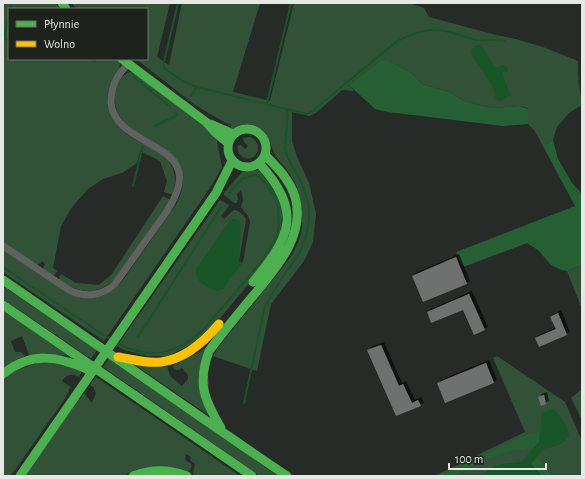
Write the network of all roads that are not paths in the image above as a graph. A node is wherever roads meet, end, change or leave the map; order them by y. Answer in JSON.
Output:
{"nodes":[{"id":1,"x":125,"y":61,"type":"edge"},
{"id":2,"x":206,"y":122,"type":"junction"},
{"id":3,"x":234,"y":134,"type":"junction"},
{"id":4,"x":228,"y":143,"type":"junction"},
{"id":5,"x":262,"y":159,"type":"junction"},
{"id":6,"x":232,"y":161,"type":"junction"},
{"id":7,"x":241,"y":167,"type":"junction"},
{"id":8,"x":216,"y":193,"type":"junction"},
{"id":9,"x":3,"y":246,"type":"edge"},
{"id":10,"x":3,"y":280,"type":"edge"},
{"id":11,"x":3,"y":305,"type":"edge"},
{"id":12,"x":115,"y":357,"type":"junction"},
{"id":13,"x":3,"y":374,"type":"edge"},
{"id":14,"x":106,"y":375,"type":"junction"},
{"id":15,"x":223,"y":432,"type":"junction"},
{"id":16,"x":20,"y":476,"type":"edge"},
{"id":17,"x":133,"y":476,"type":"edge"},
{"id":18,"x":187,"y":476,"type":"edge"},
{"id":19,"x":252,"y":476,"type":"edge"},
{"id":20,"x":287,"y":476,"type":"edge"}],
"edges":[{"from":1,"to":2,"type":"main road"},
{"from":1,"to":9,"type":"street"},
{"from":2,"to":3,"type":"main road"},
{"from":2,"to":4,"type":"main road"},
{"from":3,"to":4,"type":"main road"},
{"from":3,"to":5,"type":"main road"},
{"from":4,"to":6,"type":"main road"},
{"from":5,"to":7,"type":"main road"},
{"from":5,"to":12,"type":"main road"},
{"from":5,"to":15,"type":"main road"},
{"from":6,"to":7,"type":"main road"},
{"from":6,"to":8,"type":"main road"},
{"from":7,"to":8,"type":"main road"},
{"from":8,"to":16,"type":"main road"},
{"from":10,"to":12,"type":"main road"},
{"from":11,"to":14,"type":"main road"},
{"from":12,"to":15,"type":"main road"},
{"from":13,"to":14,"type":"main road"},
{"from":14,"to":19,"type":"main road"},
{"from":15,"to":20,"type":"main road"},
{"from":17,"to":18,"type":"main road"}]}
